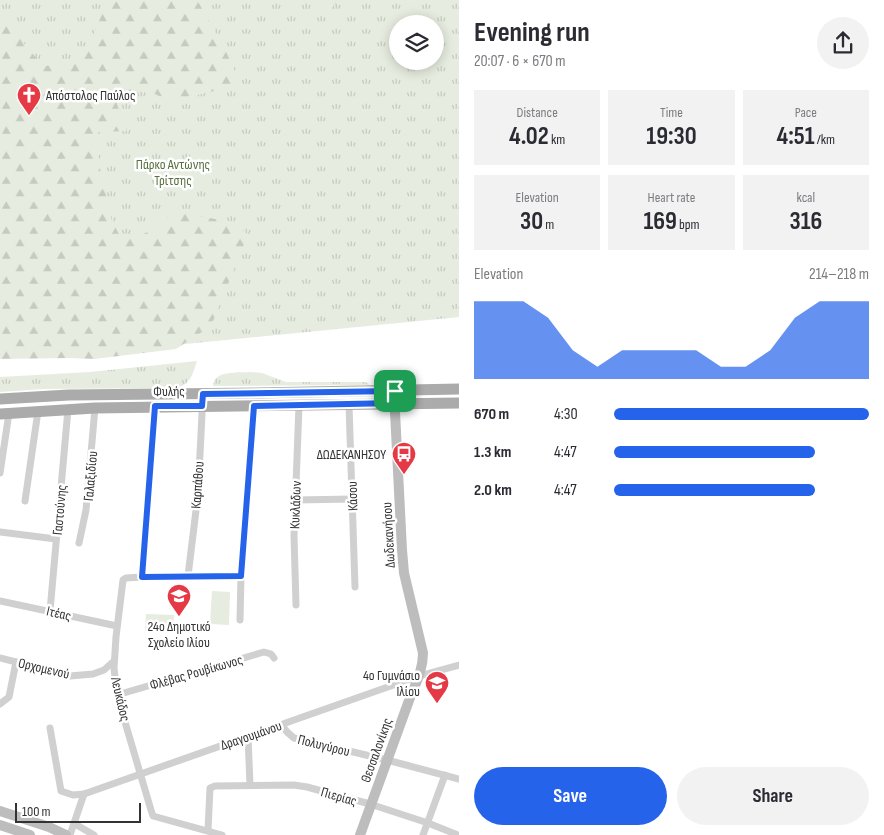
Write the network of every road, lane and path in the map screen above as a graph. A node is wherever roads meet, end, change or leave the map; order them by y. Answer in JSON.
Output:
{"nodes":[{"id":1,"x":459,"y":389,"type":"edge"},
{"id":2,"x":395,"y":391,"type":"junction"},
{"id":3,"x":203,"y":394,"type":"junction"},
{"id":4,"x":0,"y":399,"type":"edge"},
{"id":5,"x":395,"y":403,"type":"junction"},
{"id":6,"x":459,"y":403,"type":"edge"},
{"id":7,"x":349,"y":405,"type":"junction"},
{"id":8,"x":155,"y":406,"type":"junction"},
{"id":9,"x":202,"y":406,"type":"junction"},
{"id":10,"x":254,"y":406,"type":"junction"},
{"id":11,"x":299,"y":406,"type":"junction"},
{"id":12,"x":95,"y":408,"type":"junction"},
{"id":13,"x":68,"y":409,"type":"junction"},
{"id":14,"x":38,"y":411,"type":"junction"},
{"id":15,"x":4,"y":414,"type":"edge"},
{"id":16,"x":0,"y":473,"type":"edge"},
{"id":17,"x":352,"y":499,"type":"junction"},
{"id":18,"x":295,"y":500,"type":"junction"},
{"id":19,"x":25,"y":501,"type":"dead end"},
{"id":20,"x":0,"y":532,"type":"edge"},
{"id":21,"x":56,"y":539,"type":"junction"},
{"id":22,"x":79,"y":543,"type":"dead end"},
{"id":23,"x":188,"y":576,"type":"junction"},
{"id":24,"x":241,"y":576,"type":"junction"},
{"id":25,"x":142,"y":577,"type":"junction"},
{"id":26,"x":355,"y":587,"type":"dead end"},
{"id":27,"x":0,"y":601,"type":"edge"},
{"id":28,"x":296,"y":605,"type":"dead end"},
{"id":29,"x":50,"y":611,"type":"junction"},
{"id":30,"x":240,"y":620,"type":"dead end"},
{"id":31,"x":117,"y":626,"type":"junction"},
{"id":32,"x":0,"y":658,"type":"edge"},
{"id":33,"x":274,"y":658,"type":"dead end"},
{"id":34,"x":16,"y":662,"type":"junction"},
{"id":35,"x":114,"y":664,"type":"junction"},
{"id":36,"x":459,"y":665,"type":"edge"},
{"id":37,"x":419,"y":676,"type":"junction"},
{"id":38,"x":117,"y":694,"type":"junction"},
{"id":39,"x":0,"y":704,"type":"edge"},
{"id":40,"x":282,"y":724,"type":"junction"},
{"id":41,"x":50,"y":728,"type":"dead end"},
{"id":42,"x":248,"y":736,"type":"junction"},
{"id":43,"x":387,"y":760,"type":"junction"},
{"id":44,"x":140,"y":774,"type":"junction"},
{"id":45,"x":445,"y":775,"type":"junction"},
{"id":46,"x":459,"y":779,"type":"edge"},
{"id":47,"x":250,"y":785,"type":"junction"},
{"id":48,"x":84,"y":794,"type":"junction"},
{"id":49,"x":370,"y":804,"type":"junction"},
{"id":50,"x":0,"y":811,"type":"edge"},
{"id":51,"x":428,"y":823,"type":"junction"},
{"id":52,"x":75,"y":824,"type":"junction"},
{"id":53,"x":0,"y":825,"type":"edge"},
{"id":54,"x":208,"y":830,"type":"junction"},
{"id":55,"x":30,"y":835,"type":"edge"},
{"id":56,"x":66,"y":835,"type":"edge"},
{"id":57,"x":70,"y":835,"type":"edge"},
{"id":58,"x":94,"y":835,"type":"edge"},
{"id":59,"x":222,"y":835,"type":"edge"},
{"id":60,"x":360,"y":835,"type":"edge"},
{"id":61,"x":424,"y":835,"type":"edge"},
{"id":62,"x":458,"y":835,"type":"edge"}],
"edges":[{"from":1,"to":2,"type":"main road","name":"Φυλής"},
{"from":2,"to":3,"type":"main road","name":"Φυλής"},
{"from":2,"to":5,"type":"street","name":"Δωδεκανήσου"},
{"from":3,"to":4,"type":"main road","name":"Φυλής"},
{"from":3,"to":9,"type":"street","name":"Καρπάθου"},
{"from":5,"to":6,"type":"main road","name":"Φυλής"},
{"from":5,"to":7,"type":"main road","name":"Φυλής"},
{"from":5,"to":37,"type":"street","name":"Δωδεκανήσου"},
{"from":7,"to":11,"type":"main road","name":"Φυλής"},
{"from":7,"to":17,"type":"street","name":"Κάσου"},
{"from":8,"to":9,"type":"main road","name":"Φυλής"},
{"from":8,"to":12,"type":"main road","name":"Φυλής"},
{"from":8,"to":25,"type":"street"},
{"from":9,"to":10,"type":"main road","name":"Φυλής"},
{"from":9,"to":23,"type":"street","name":"Καρπάθου"},
{"from":10,"to":11,"type":"main road","name":"Φυλής"},
{"from":10,"to":24,"type":"street"},
{"from":11,"to":18,"type":"street","name":"Κυκλάδων"},
{"from":12,"to":13,"type":"main road","name":"Φυλής"},
{"from":12,"to":22,"type":"street","name":"Γαλαξιδίου"},
{"from":13,"to":14,"type":"main road","name":"Φυλής"},
{"from":13,"to":21,"type":"street","name":"Γαστούνης"},
{"from":14,"to":15,"type":"main road","name":"Φυλής"},
{"from":14,"to":19,"type":"street"},
{"from":15,"to":16,"type":"street"},
{"from":17,"to":18,"type":"street"},
{"from":17,"to":26,"type":"street","name":"Κάσου"},
{"from":18,"to":28,"type":"street","name":"Κυκλάδων"},
{"from":20,"to":21,"type":"street"},
{"from":21,"to":29,"type":"street","name":"Γαστούνης"},
{"from":23,"to":24,"type":"street"},
{"from":23,"to":25,"type":"street"},
{"from":24,"to":30,"type":"street"},
{"from":25,"to":31,"type":"street","name":"Λευκάδος"},
{"from":27,"to":29,"type":"street","name":"Ιτέας"},
{"from":29,"to":31,"type":"street","name":"Ιτέας"},
{"from":31,"to":35,"type":"street","name":"Λευκάδος"},
{"from":32,"to":34,"type":"street","name":"Ορχομενού"},
{"from":33,"to":38,"type":"street","name":"Φλέβας Ρουβίκωνος"},
{"from":34,"to":35,"type":"street","name":"Ορχομενού"},
{"from":34,"to":39,"type":"street"},
{"from":35,"to":38,"type":"street","name":"Λευκάδος"},
{"from":36,"to":37,"type":"street","name":"Δραγουμάνου"},
{"from":37,"to":40,"type":"street","name":"Δραγουμάνου"},
{"from":37,"to":43,"type":"street","name":"Θεσσαλονίκης"},
{"from":38,"to":44,"type":"street","name":"Λευκάδος"},
{"from":40,"to":42,"type":"street","name":"Δραγουμάνου"},
{"from":40,"to":43,"type":"street","name":"Πολυγύρου"},
{"from":41,"to":48,"type":"street"},
{"from":42,"to":44,"type":"street","name":"Δραγουμάνου"},
{"from":42,"to":47,"type":"street"},
{"from":43,"to":45,"type":"street","name":"Πολυγύρου"},
{"from":43,"to":49,"type":"street","name":"Θεσσαλονίκης"},
{"from":44,"to":48,"type":"street","name":"Δραγουμάνου"},
{"from":44,"to":54,"type":"street","name":"Λευκάδος"},
{"from":45,"to":46,"type":"street","name":"Πολυγύρου"},
{"from":45,"to":51,"type":"street"},
{"from":47,"to":49,"type":"street","name":"Πιερίας"},
{"from":47,"to":54,"type":"street","name":"Πιερίας"},
{"from":48,"to":52,"type":"street"},
{"from":49,"to":51,"type":"street","name":"Πιερίας"},
{"from":49,"to":60,"type":"street","name":"Θεσσαλονίκης"},
{"from":50,"to":56,"type":"street"},
{"from":51,"to":61,"type":"street"},
{"from":51,"to":62,"type":"street","name":"Πιερίας"},
{"from":52,"to":57,"type":"street"},
{"from":52,"to":58,"type":"street"},
{"from":53,"to":55,"type":"street"},
{"from":54,"to":59,"type":"street"}]}
